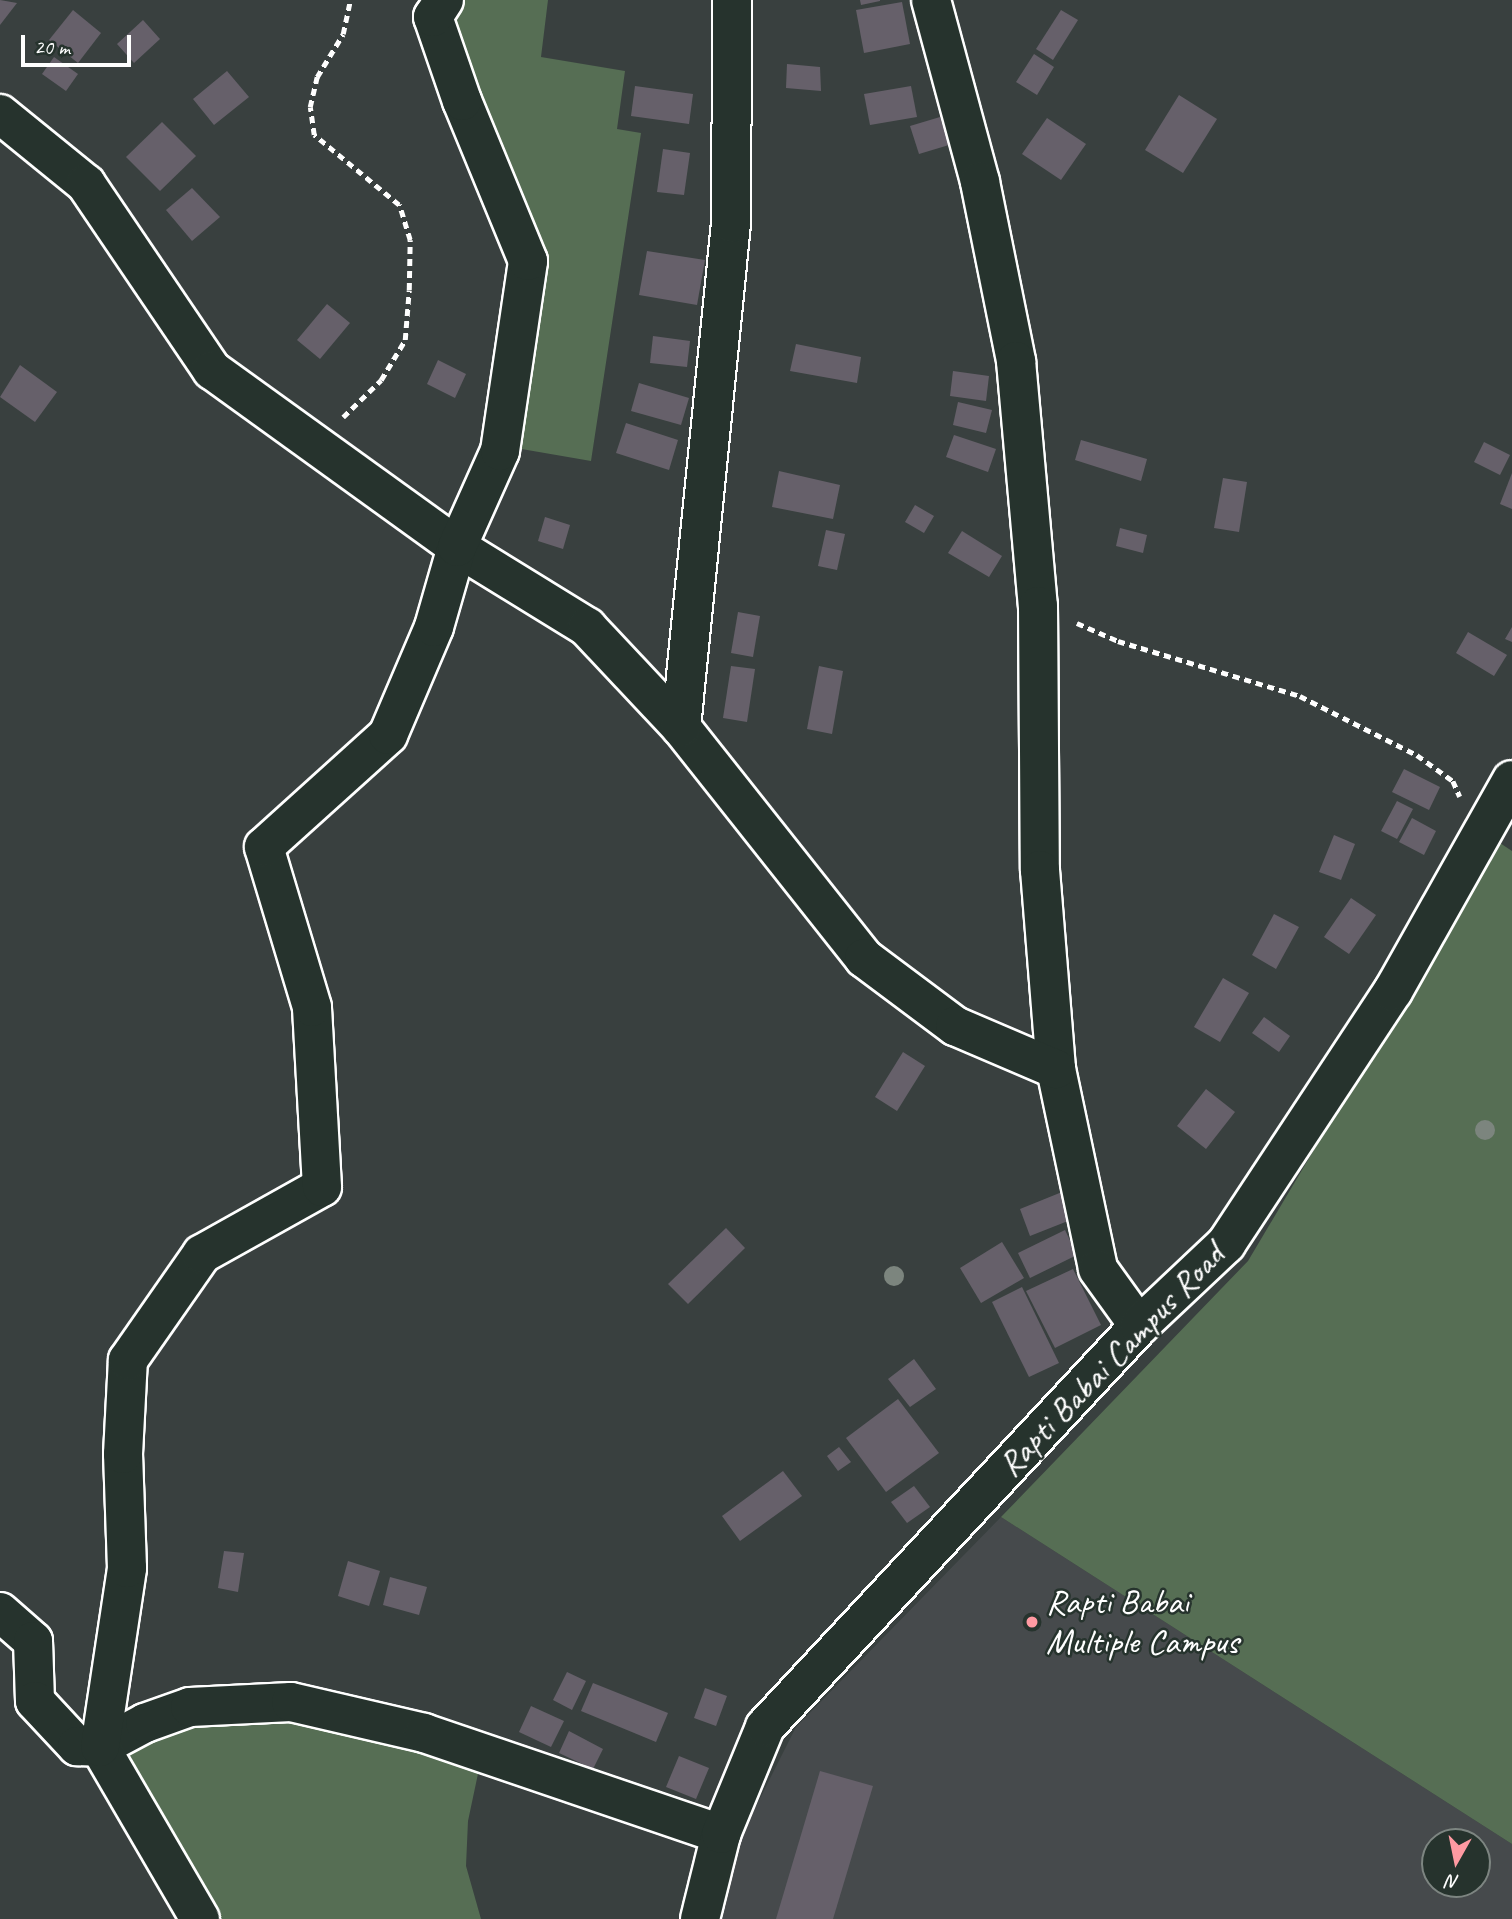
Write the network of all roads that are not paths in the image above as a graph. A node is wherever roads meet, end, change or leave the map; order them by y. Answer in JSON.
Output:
{"nodes":[{"id":1,"x":444,"y":0,"type":"edge"},
{"id":2,"x":732,"y":0,"type":"edge"},
{"id":3,"x":931,"y":0,"type":"edge"},
{"id":4,"x":0,"y":114,"type":"edge"},
{"id":5,"x":457,"y":547,"type":"junction"},
{"id":6,"x":681,"y":727,"type":"junction"},
{"id":7,"x":1512,"y":780,"type":"edge"},
{"id":8,"x":1056,"y":1069,"type":"junction"},
{"id":9,"x":1139,"y":1326,"type":"junction"},
{"id":10,"x":0,"y":1612,"type":"edge"},
{"id":11,"x":100,"y":1747,"type":"junction"},
{"id":12,"x":721,"y":1834,"type":"junction"},
{"id":13,"x":200,"y":1919,"type":"edge"},
{"id":14,"x":700,"y":1919,"type":"edge"}],
"edges":[{"from":1,"to":5,"type":"street"},
{"from":2,"to":6,"type":"street"},
{"from":3,"to":8,"type":"street"},
{"from":4,"to":5,"type":"street"},
{"from":5,"to":6,"type":"street"},
{"from":5,"to":11,"type":"street"},
{"from":6,"to":8,"type":"street"},
{"from":7,"to":9,"type":"street","name":"Rapti Babai Campus Road"},
{"from":8,"to":9,"type":"street"},
{"from":9,"to":12,"type":"street","name":"Rapti Babai Campus Road"},
{"from":10,"to":11,"type":"street"},
{"from":11,"to":12,"type":"street"},
{"from":11,"to":13,"type":"street"},
{"from":12,"to":14,"type":"street","name":"Rapti Babai Campus Road"}]}
